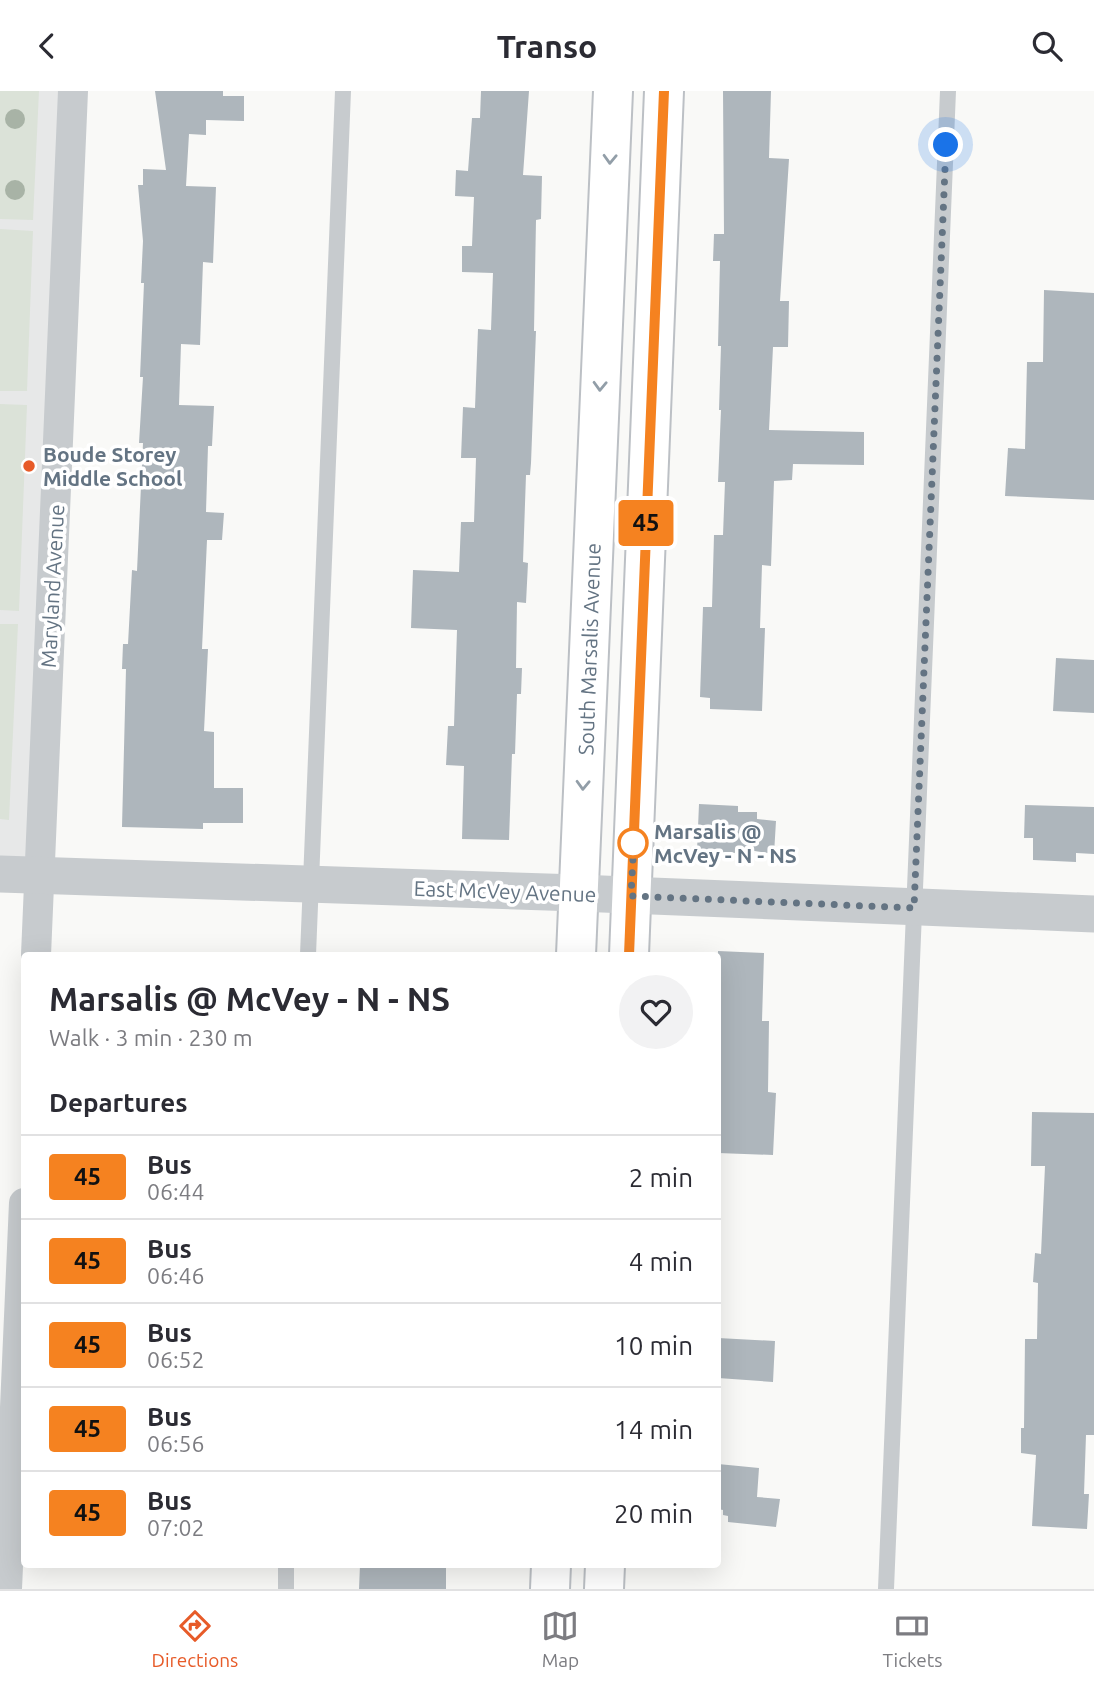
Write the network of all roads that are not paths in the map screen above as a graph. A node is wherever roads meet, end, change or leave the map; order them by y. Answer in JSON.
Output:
{"nodes":[{"id":1,"x":74,"y":91,"type":"edge"},
{"id":2,"x":343,"y":91,"type":"edge"},
{"id":3,"x":613,"y":91,"type":"edge"},
{"id":4,"x":664,"y":91,"type":"edge"},
{"id":5,"x":948,"y":91,"type":"edge"},
{"id":6,"x":0,"y":874,"type":"edge"},
{"id":7,"x":40,"y":876,"type":"junction"},
{"id":8,"x":311,"y":884,"type":"junction"},
{"id":9,"x":578,"y":893,"type":"junction"},
{"id":10,"x":631,"y":896,"type":"junction"},
{"id":11,"x":914,"y":908,"type":"junction"},
{"id":12,"x":1094,"y":914,"type":"edge"},
{"id":13,"x":36,"y":952,"type":"edge"},
{"id":14,"x":308,"y":952,"type":"edge"},
{"id":15,"x":576,"y":952,"type":"edge"},
{"id":16,"x":629,"y":952,"type":"edge"},
{"id":17,"x":21,"y":1271,"type":"edge"},
{"id":18,"x":286,"y":1568,"type":"edge"},
{"id":19,"x":551,"y":1568,"type":"edge"},
{"id":20,"x":605,"y":1568,"type":"edge"},
{"id":21,"x":7,"y":1589,"type":"edge"},
{"id":22,"x":286,"y":1589,"type":"edge"},
{"id":23,"x":550,"y":1589,"type":"edge"},
{"id":24,"x":604,"y":1589,"type":"edge"},
{"id":25,"x":886,"y":1589,"type":"edge"}],
"edges":[{"from":1,"to":7,"type":"street","name":"Maryland Avenue"},
{"from":2,"to":8,"type":"lane"},
{"from":3,"to":9,"type":"main road","name":"South Marsalis Avenue","one_way":true},
{"from":4,"to":10,"type":"main road"},
{"from":5,"to":11,"type":"lane"},
{"from":6,"to":7,"type":"street","name":"East McVey Avenue"},
{"from":7,"to":8,"type":"street","name":"East McVey Avenue"},
{"from":7,"to":13,"type":"street","name":"Maryland Avenue"},
{"from":8,"to":9,"type":"street","name":"East McVey Avenue"},
{"from":8,"to":14,"type":"lane"},
{"from":9,"to":10,"type":"street","name":"East McVey Avenue"},
{"from":9,"to":15,"type":"main road","name":"South Marsalis Avenue"},
{"from":10,"to":11,"type":"street","name":"East McVey Avenue"},
{"from":10,"to":16,"type":"main road"},
{"from":11,"to":12,"type":"street","name":"East McVey Avenue"},
{"from":11,"to":25,"type":"lane"},
{"from":17,"to":21,"type":"street"},
{"from":18,"to":22,"type":"lane"},
{"from":19,"to":23,"type":"main road"},
{"from":20,"to":24,"type":"main road"}]}
